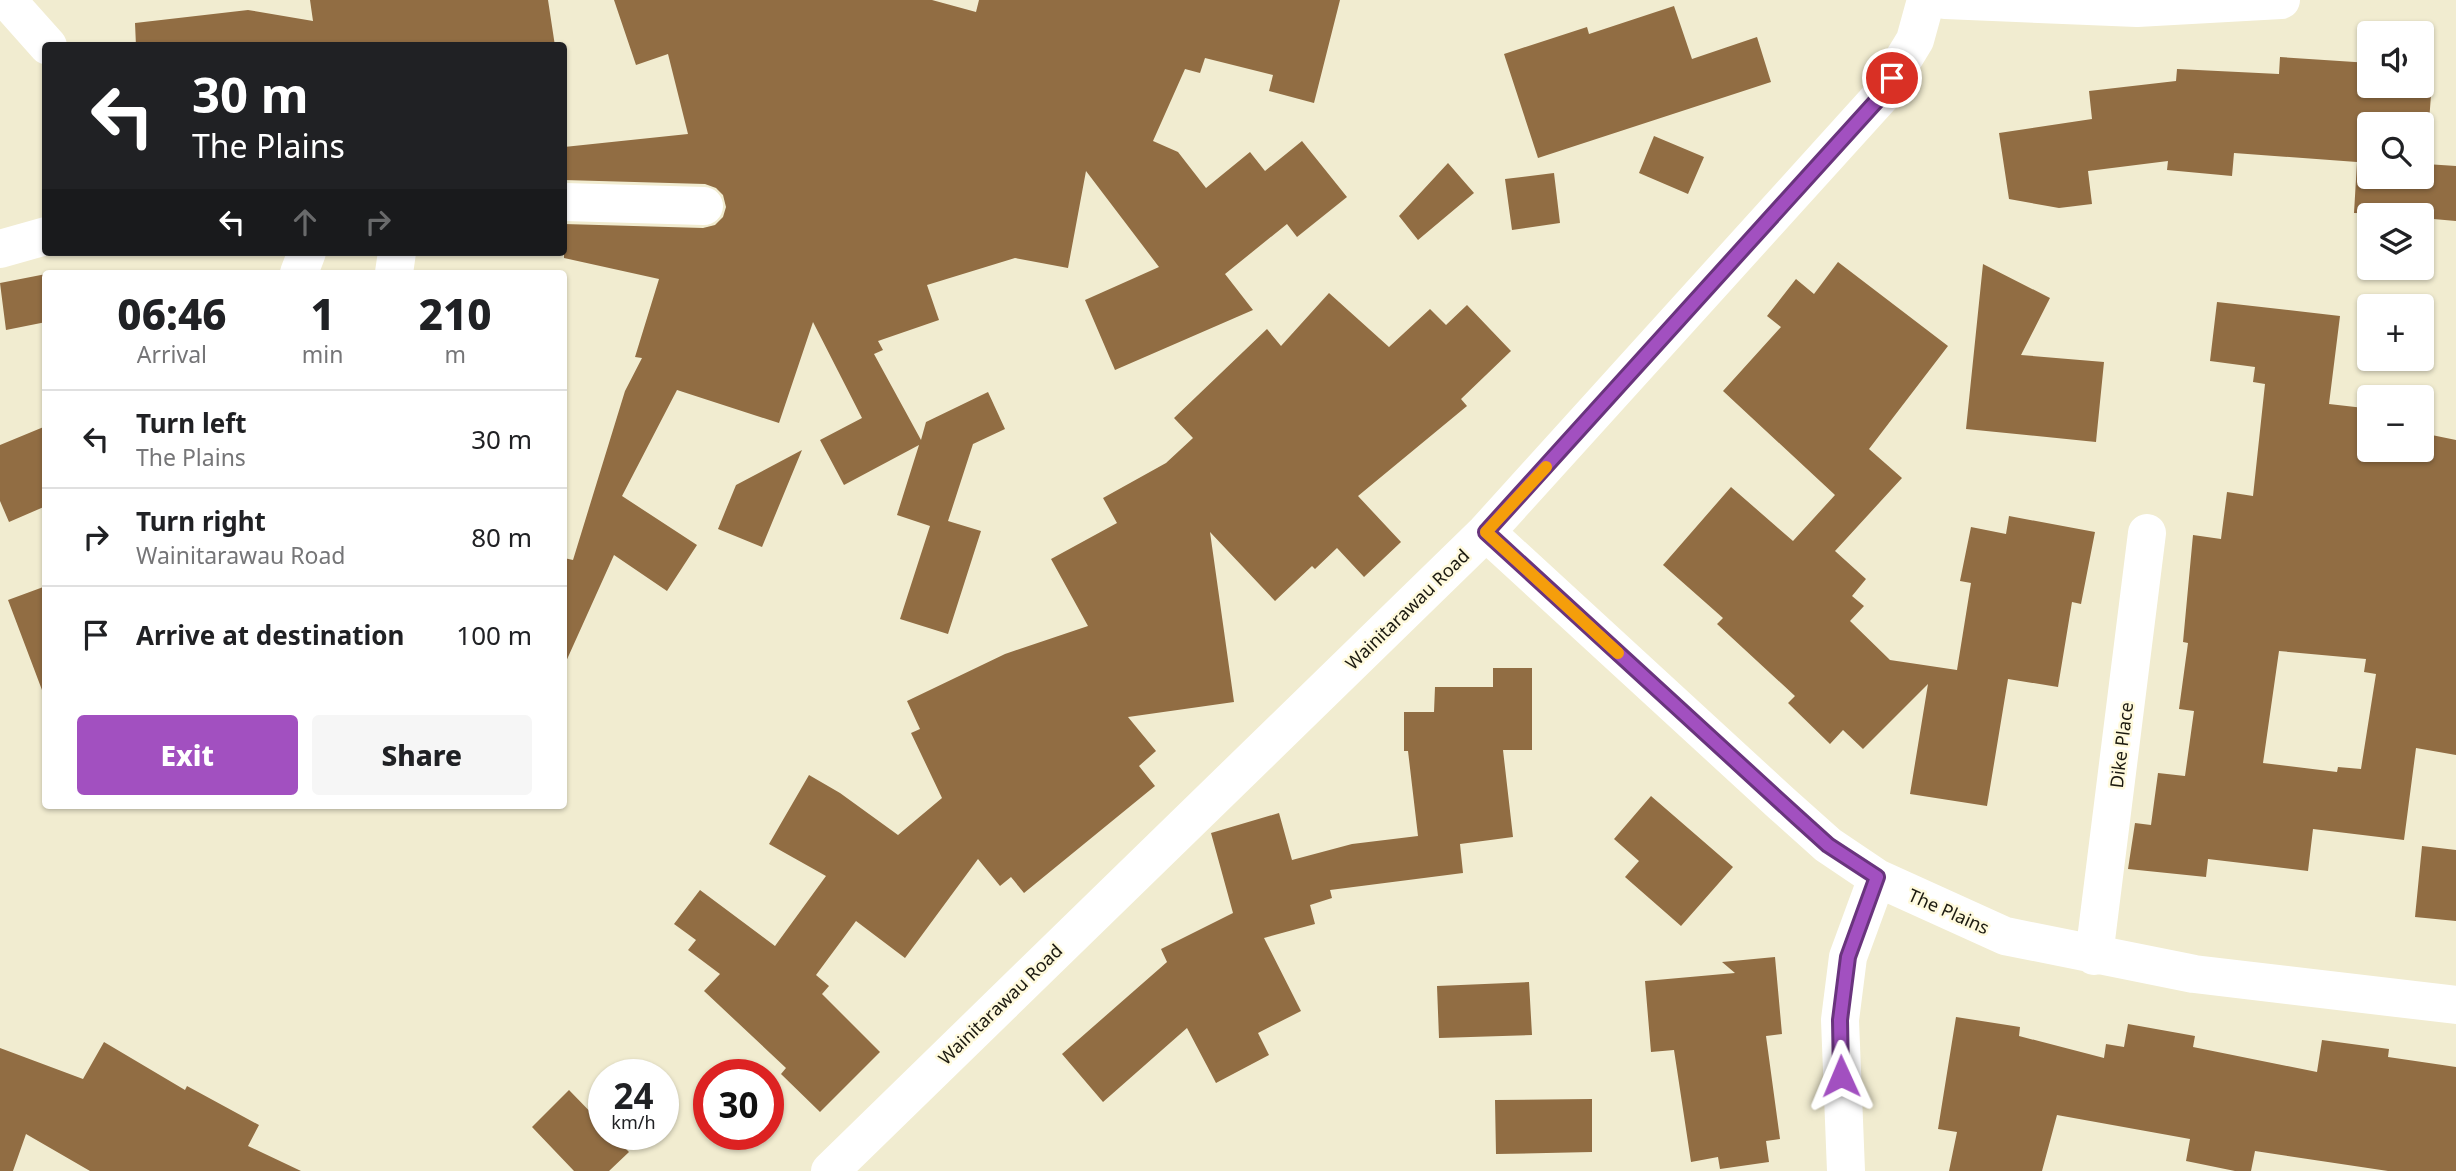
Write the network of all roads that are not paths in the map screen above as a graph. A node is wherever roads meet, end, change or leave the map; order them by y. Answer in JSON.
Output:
{"nodes":[{"id":1,"x":7,"y":0,"type":"edge"},
{"id":2,"x":1926,"y":0,"type":"edge"},
{"id":3,"x":1945,"y":0,"type":"edge"},
{"id":4,"x":2281,"y":0,"type":"edge"},
{"id":5,"x":44,"y":42,"type":"edge"},
{"id":6,"x":567,"y":202,"type":"edge"},
{"id":7,"x":704,"y":206,"type":"dead end"},
{"id":8,"x":42,"y":237,"type":"edge"},
{"id":9,"x":0,"y":249,"type":"edge"},
{"id":10,"x":1486,"y":532,"type":"junction"},
{"id":11,"x":2147,"y":533,"type":"dead end"},
{"id":12,"x":1877,"y":877,"type":"junction"},
{"id":13,"x":2094,"y":957,"type":"junction"},
{"id":14,"x":2456,"y":1004,"type":"edge"},
{"id":15,"x":830,"y":1171,"type":"edge"},
{"id":16,"x":1846,"y":1171,"type":"edge"}],
"edges":[{"from":1,"to":5,"type":"street"},
{"from":2,"to":10,"type":"street","name":"Wainitarawau Road"},
{"from":3,"to":4,"type":"street"},
{"from":6,"to":7,"type":"street"},
{"from":8,"to":9,"type":"street"},
{"from":10,"to":12,"type":"street","name":"The Plains"},
{"from":10,"to":15,"type":"street","name":"Wainitarawau Road"},
{"from":11,"to":13,"type":"street","name":"Dike Place"},
{"from":12,"to":13,"type":"street","name":"The Plains"},
{"from":12,"to":16,"type":"street"},
{"from":13,"to":14,"type":"street","name":"The Plains"}]}
